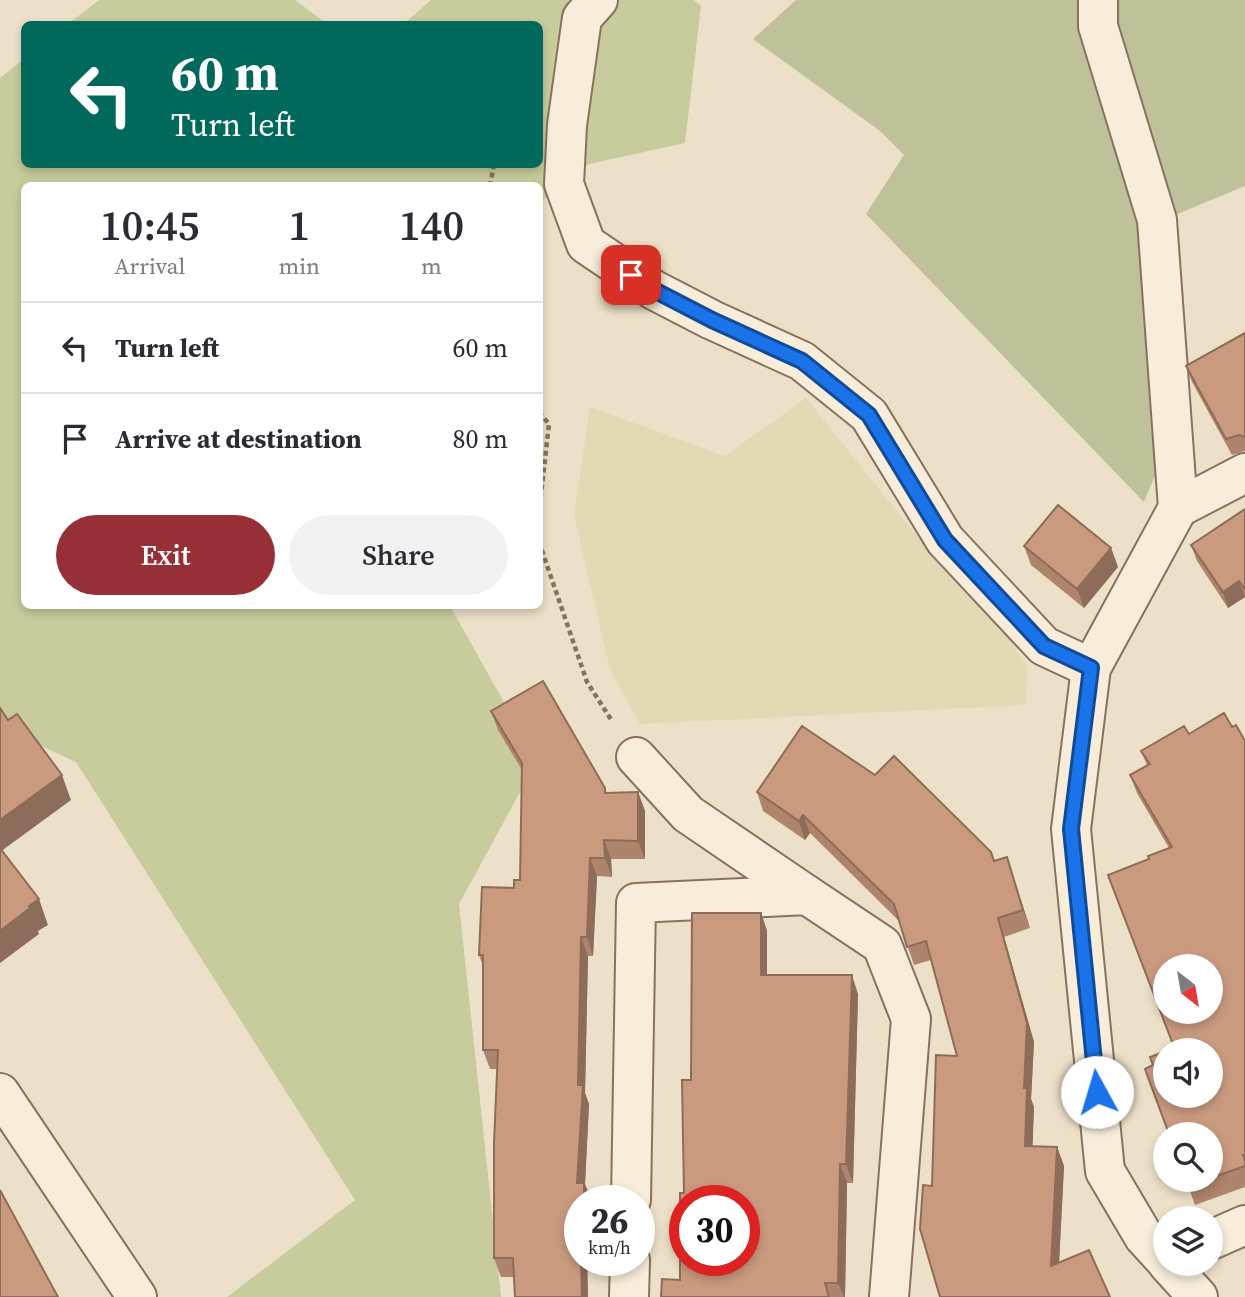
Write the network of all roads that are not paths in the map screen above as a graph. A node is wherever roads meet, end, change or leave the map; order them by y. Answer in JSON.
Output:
{"nodes":[{"id":1,"x":598,"y":0,"type":"edge"},
{"id":2,"x":1098,"y":0,"type":"edge"},
{"id":3,"x":1245,"y":473,"type":"edge"},
{"id":4,"x":1178,"y":508,"type":"junction"},
{"id":5,"x":1091,"y":668,"type":"junction"},
{"id":6,"x":636,"y":757,"type":"road end"},
{"id":7,"x":807,"y":895,"type":"junction"},
{"id":8,"x":0,"y":1093,"type":"edge"},
{"id":9,"x":631,"y":1185,"type":"edge"},
{"id":10,"x":1245,"y":1225,"type":"edge"},
{"id":11,"x":1223,"y":1235,"type":"edge"},
{"id":12,"x":1153,"y":1247,"type":"edge"},
{"id":13,"x":630,"y":1276,"type":"edge"},
{"id":14,"x":1179,"y":1276,"type":"edge"},
{"id":15,"x":137,"y":1297,"type":"edge"},
{"id":16,"x":629,"y":1297,"type":"edge"},
{"id":17,"x":889,"y":1297,"type":"edge"},
{"id":18,"x":1198,"y":1297,"type":"edge"}],
"edges":[{"from":1,"to":5,"type":"street"},
{"from":2,"to":4,"type":"street"},
{"from":3,"to":4,"type":"street"},
{"from":4,"to":5,"type":"street"},
{"from":5,"to":12,"type":"street"},
{"from":6,"to":7,"type":"street"},
{"from":7,"to":9,"type":"street"},
{"from":7,"to":17,"type":"street"},
{"from":8,"to":15,"type":"street"},
{"from":10,"to":11,"type":"street"},
{"from":13,"to":16,"type":"street"},
{"from":14,"to":18,"type":"street"}]}
